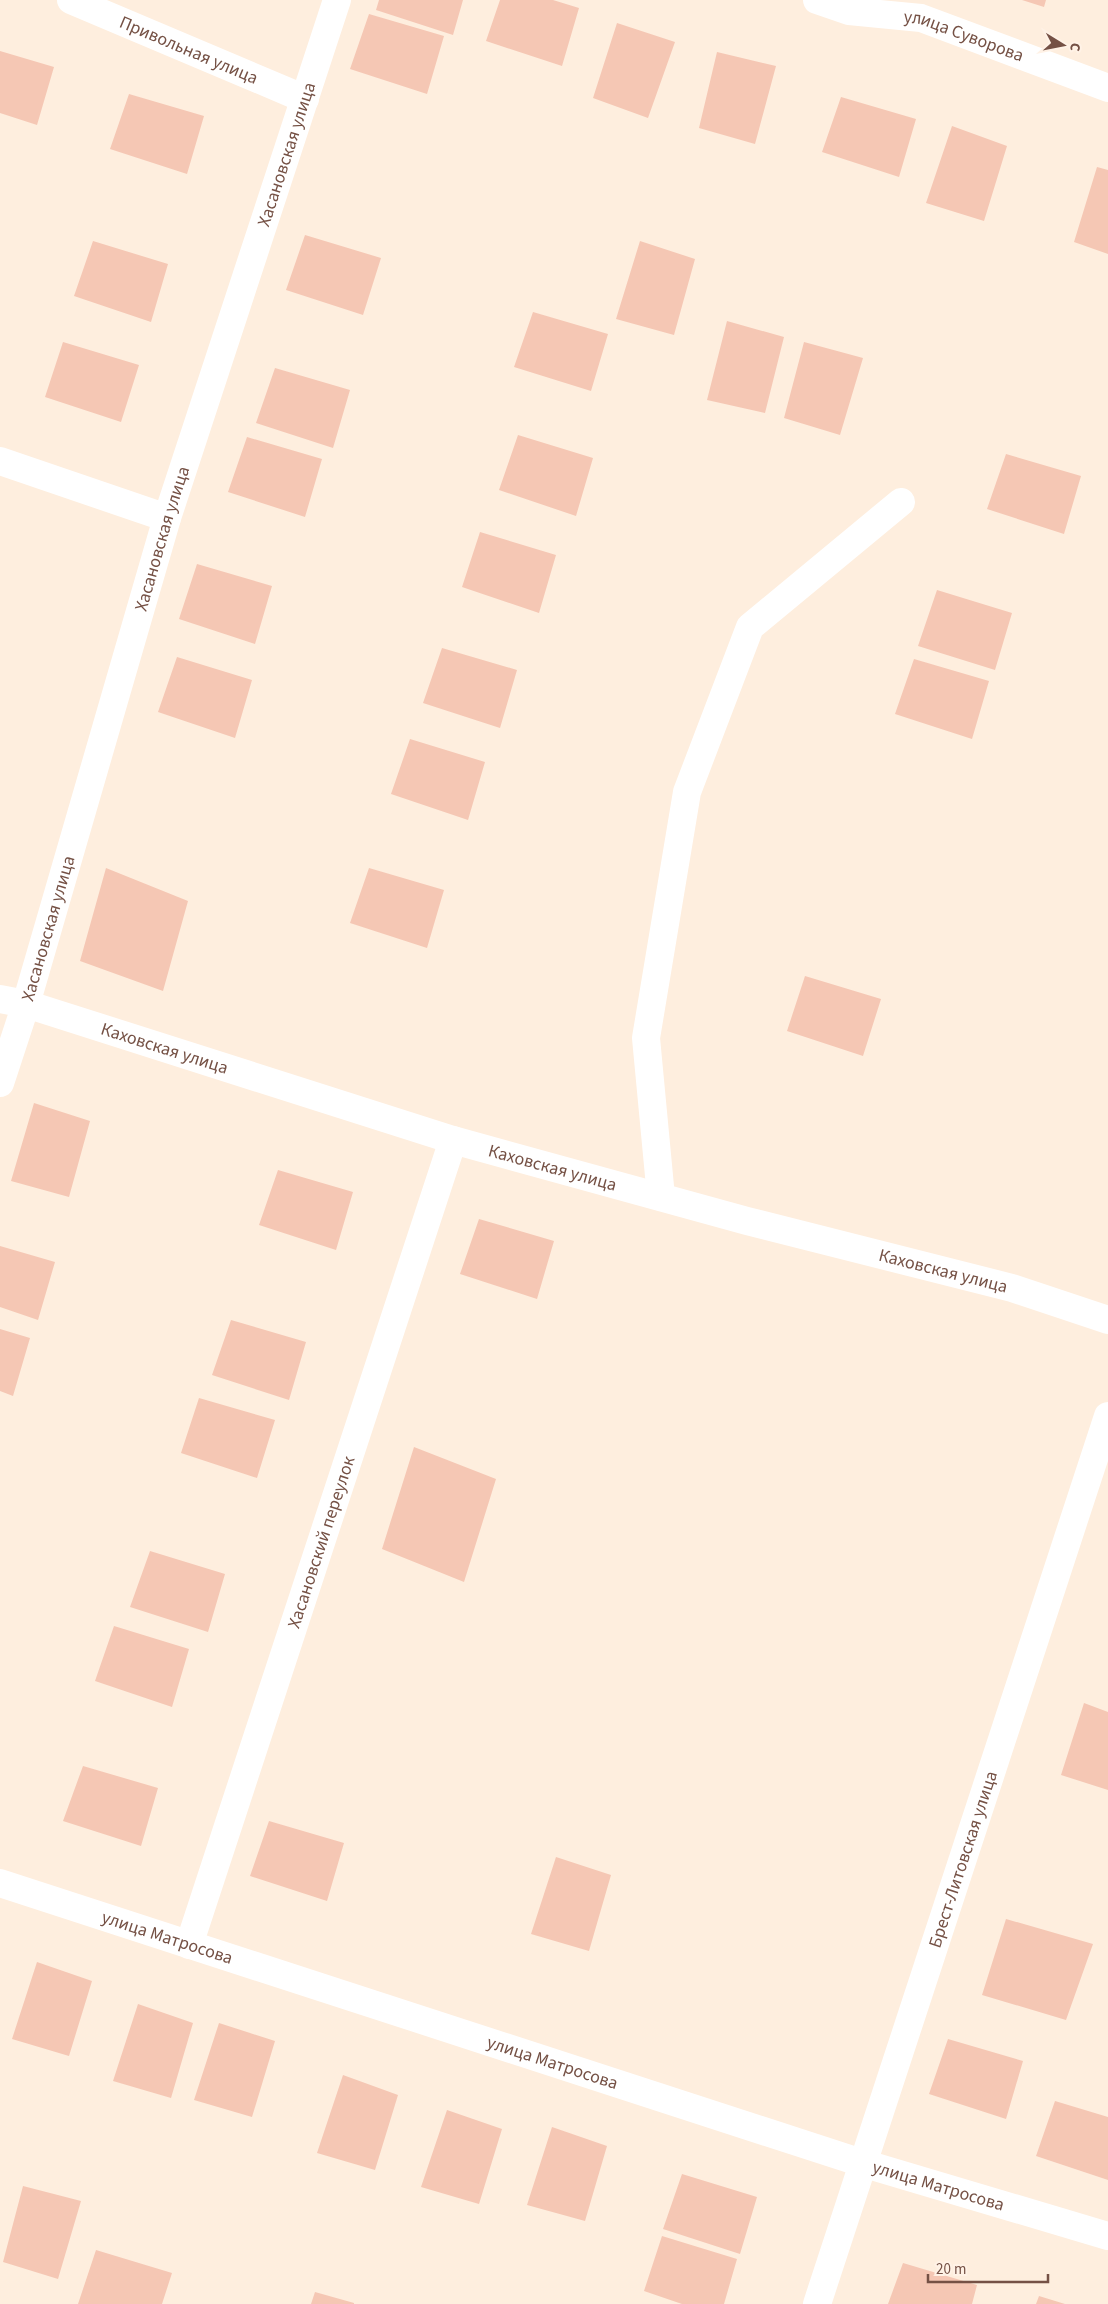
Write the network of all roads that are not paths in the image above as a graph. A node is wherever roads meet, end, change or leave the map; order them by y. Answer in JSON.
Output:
{"nodes":[{"id":1,"x":71,"y":0,"type":"edge"},
{"id":2,"x":337,"y":0,"type":"edge"},
{"id":3,"x":817,"y":0,"type":"edge"},
{"id":4,"x":924,"y":9,"type":"edge"},
{"id":5,"x":1108,"y":88,"type":"edge"},
{"id":6,"x":305,"y":99,"type":"junction"},
{"id":7,"x":0,"y":461,"type":"edge"},
{"id":8,"x":901,"y":502,"type":"dead end"},
{"id":9,"x":168,"y":518,"type":"junction"},
{"id":10,"x":13,"y":1002,"type":"edge"},
{"id":11,"x":0,"y":1083,"type":"edge"},
{"id":12,"x":453,"y":1140,"type":"junction"},
{"id":13,"x":661,"y":1196,"type":"junction"},
{"id":14,"x":1108,"y":1320,"type":"edge"},
{"id":15,"x":1108,"y":1416,"type":"edge"},
{"id":16,"x":0,"y":1883,"type":"edge"},
{"id":17,"x":189,"y":1945,"type":"junction"},
{"id":18,"x":862,"y":2163,"type":"junction"},
{"id":19,"x":1108,"y":2236,"type":"edge"},
{"id":20,"x":817,"y":2304,"type":"edge"}],
"edges":[{"from":1,"to":6,"type":"street","name":"Привольная улица"},
{"from":2,"to":6,"type":"street","name":"Хасановская улица"},
{"from":3,"to":4,"type":"street","name":"улица Суворова"},
{"from":4,"to":5,"type":"street","name":"улица Суворова"},
{"from":6,"to":9,"type":"street","name":"Хасановская улица"},
{"from":7,"to":9,"type":"street"},
{"from":8,"to":13,"type":"street"},
{"from":9,"to":10,"type":"street","name":"Хасановская улица"},
{"from":10,"to":11,"type":"street","name":"Хасановская улица"},
{"from":10,"to":12,"type":"street","name":"Каховская улица"},
{"from":12,"to":13,"type":"street","name":"Каховская улица"},
{"from":12,"to":17,"type":"street","name":"Хасановский переулок"},
{"from":13,"to":14,"type":"street","name":"Каховская улица"},
{"from":15,"to":18,"type":"street","name":"Брест-Литовская улица"},
{"from":16,"to":17,"type":"street","name":"улица Матросова"},
{"from":17,"to":18,"type":"street","name":"улица Матросова"},
{"from":18,"to":19,"type":"street","name":"улица Матросова"},
{"from":18,"to":20,"type":"street","name":"Брест-Литовская улица"}]}
